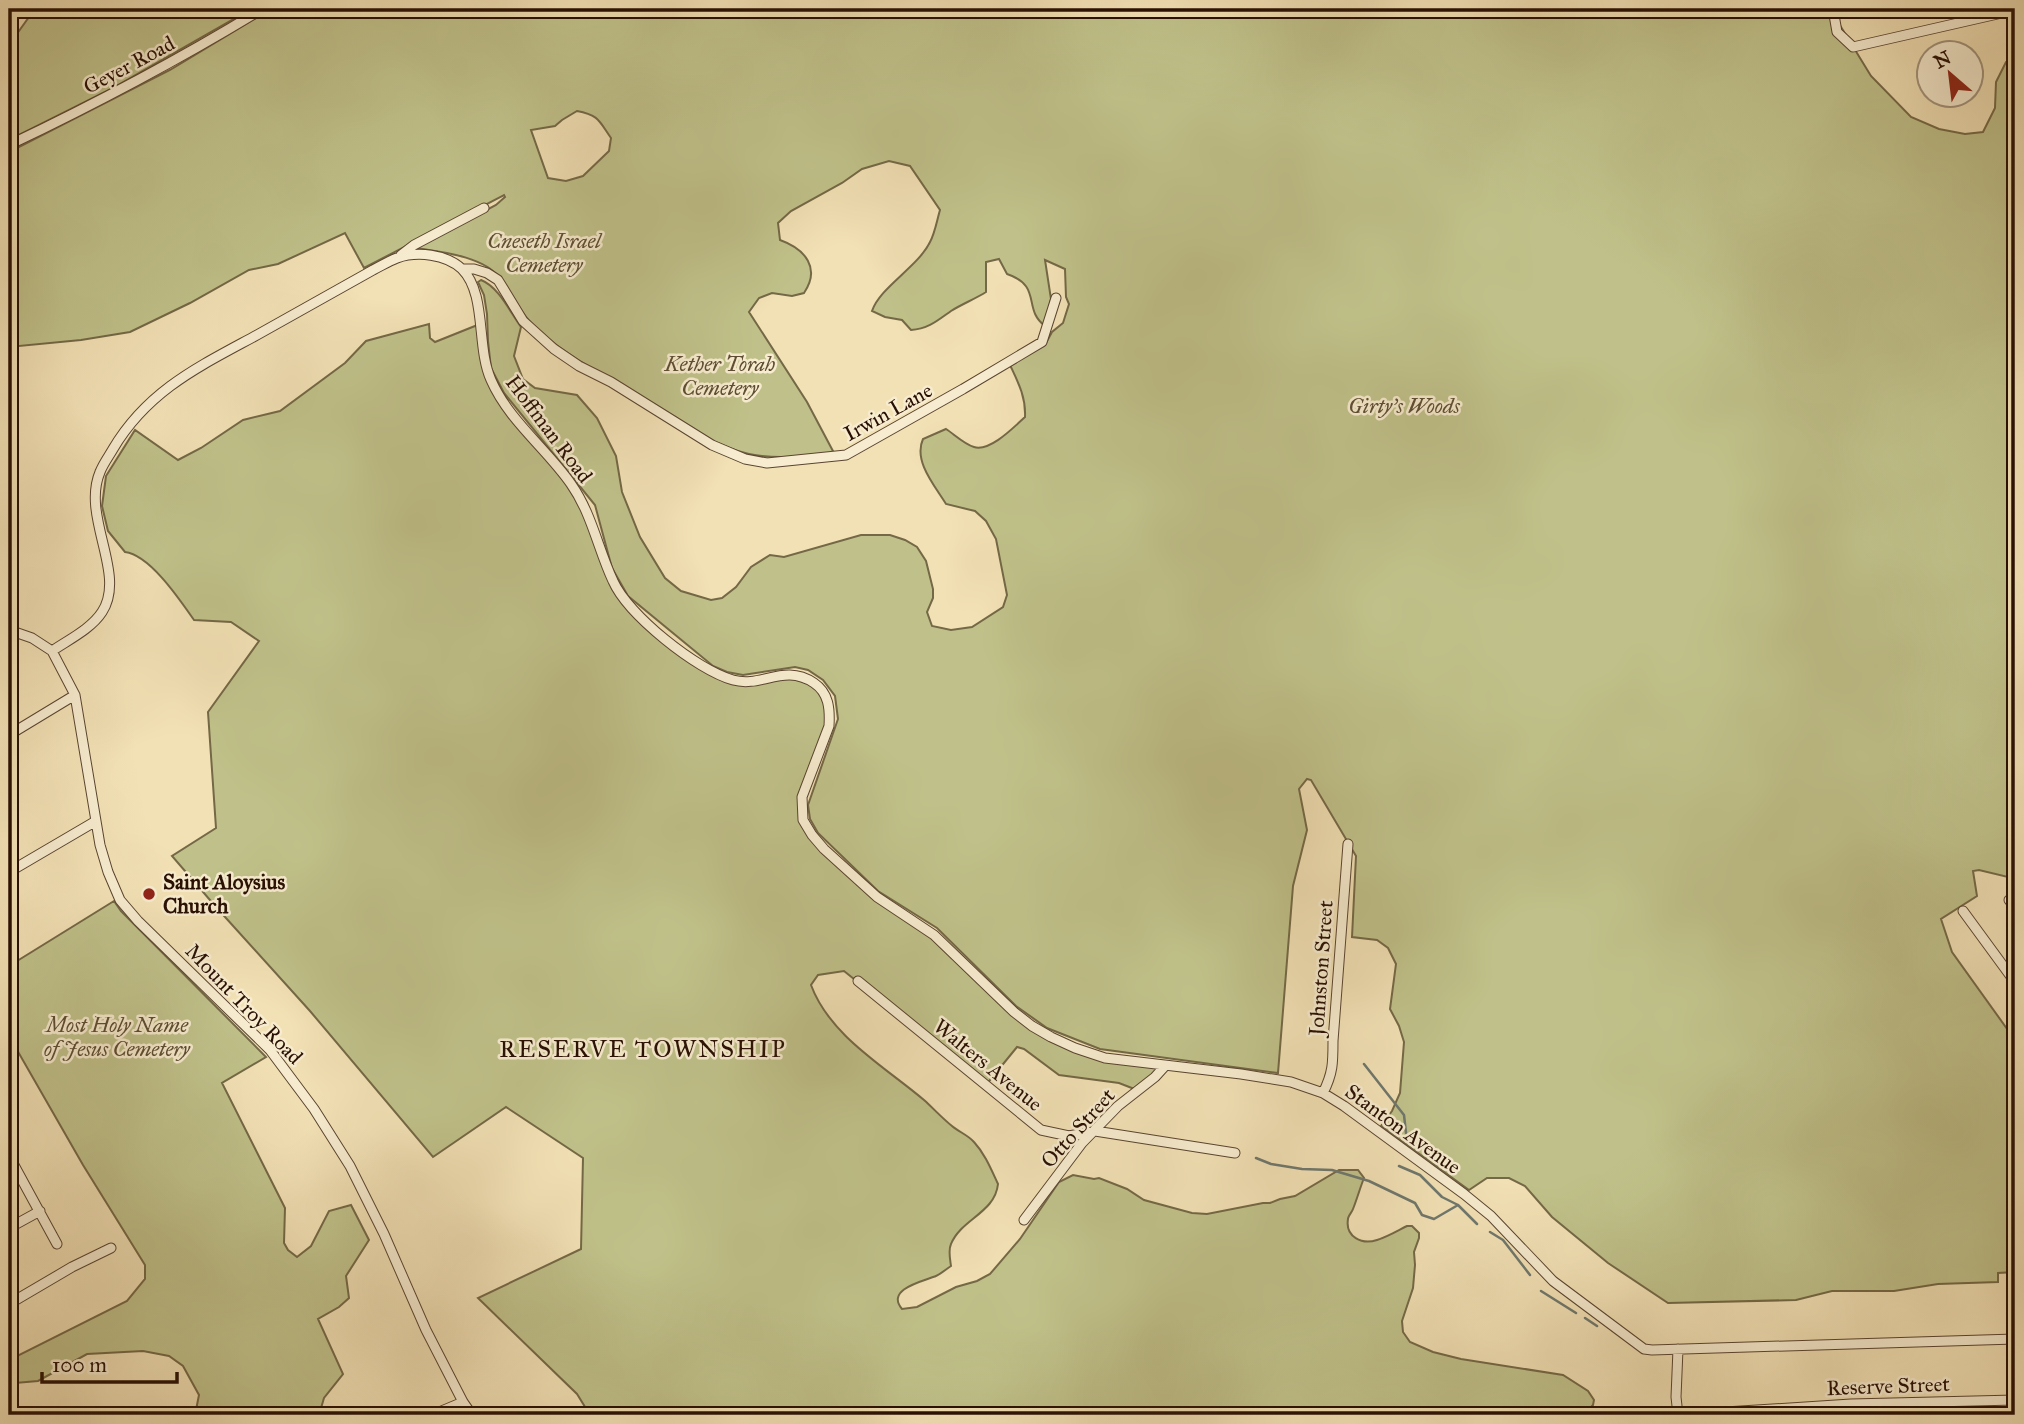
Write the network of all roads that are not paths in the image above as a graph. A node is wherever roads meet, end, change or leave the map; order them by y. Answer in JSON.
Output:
{"nodes":[{"id":1,"x":262,"y":9,"type":"edge"},
{"id":2,"x":1833,"y":9,"type":"edge"},
{"id":3,"x":2013,"y":10,"type":"edge"},
{"id":4,"x":9,"y":145,"type":"edge"},
{"id":5,"x":484,"y":208,"type":"dead end"},
{"id":6,"x":397,"y":258,"type":"junction"},
{"id":7,"x":462,"y":269,"type":"junction"},
{"id":8,"x":1056,"y":298,"type":"dead end"},
{"id":9,"x":9,"y":630,"type":"edge"},
{"id":10,"x":52,"y":650,"type":"junction"},
{"id":11,"x":75,"y":695,"type":"junction"},
{"id":12,"x":9,"y":735,"type":"edge"},
{"id":13,"x":803,"y":820,"type":"joint"},
{"id":14,"x":96,"y":821,"type":"junction"},
{"id":15,"x":1348,"y":844,"type":"dead end"},
{"id":16,"x":9,"y":872,"type":"edge"},
{"id":17,"x":1963,"y":911,"type":"dead end"},
{"id":18,"x":858,"y":981,"type":"dead end"},
{"id":19,"x":2015,"y":982,"type":"edge"},
{"id":20,"x":1165,"y":1066,"type":"junction"},
{"id":21,"x":1323,"y":1093,"type":"junction"},
{"id":22,"x":1095,"y":1130,"type":"junction"},
{"id":23,"x":1235,"y":1153,"type":"dead end"},
{"id":24,"x":9,"y":1156,"type":"edge"},
{"id":25,"x":40,"y":1211,"type":"junction"},
{"id":26,"x":1024,"y":1220,"type":"dead end"},
{"id":27,"x":9,"y":1228,"type":"edge"},
{"id":28,"x":57,"y":1244,"type":"dead end"},
{"id":29,"x":111,"y":1248,"type":"dead end"},
{"id":30,"x":9,"y":1304,"type":"edge"},
{"id":31,"x":2015,"y":1339,"type":"edge"},
{"id":32,"x":1678,"y":1349,"type":"junction"},
{"id":33,"x":2015,"y":1400,"type":"edge"},
{"id":34,"x":463,"y":1402,"type":"junction"},
{"id":35,"x":432,"y":1415,"type":"edge"},
{"id":36,"x":472,"y":1415,"type":"edge"},
{"id":37,"x":1678,"y":1415,"type":"edge"}],
"edges":[{"from":1,"to":4,"type":"street","name":"Geyer Road"},
{"from":2,"to":3,"type":"street"},
{"from":5,"to":6,"type":"street"},
{"from":6,"to":7,"type":"street"},
{"from":6,"to":10,"type":"street"},
{"from":7,"to":8,"type":"street","name":"Irwin Lane"},
{"from":7,"to":13,"type":"street","name":"Hoffman Road"},
{"from":9,"to":10,"type":"street"},
{"from":10,"to":11,"type":"street","name":"Mount Troy Road"},
{"from":11,"to":12,"type":"street"},
{"from":11,"to":14,"type":"street","name":"Mount Troy Road"},
{"from":13,"to":20,"type":"street","name":"Stanton Avenue"},
{"from":14,"to":16,"type":"street"},
{"from":14,"to":34,"type":"street","name":"Mount Troy Road"},
{"from":15,"to":21,"type":"street","name":"Johnston Street"},
{"from":17,"to":19,"type":"street"},
{"from":18,"to":22,"type":"street","name":"Walters Avenue"},
{"from":20,"to":21,"type":"street","name":"Stanton Avenue"},
{"from":20,"to":22,"type":"street","name":"Otto Street"},
{"from":21,"to":32,"type":"street","name":"Stanton Avenue"},
{"from":22,"to":23,"type":"street","name":"Walters Avenue"},
{"from":22,"to":26,"type":"street","name":"Otto Street"},
{"from":24,"to":25,"type":"street"},
{"from":25,"to":27,"type":"street"},
{"from":25,"to":28,"type":"street"},
{"from":29,"to":30,"type":"street"},
{"from":31,"to":32,"type":"street","name":"Stanton Avenue"},
{"from":32,"to":37,"type":"street"},
{"from":33,"to":37,"type":"street","name":"Reserve Street"},
{"from":34,"to":35,"type":"street"},
{"from":34,"to":36,"type":"street","name":"Mount Troy Road"}]}
